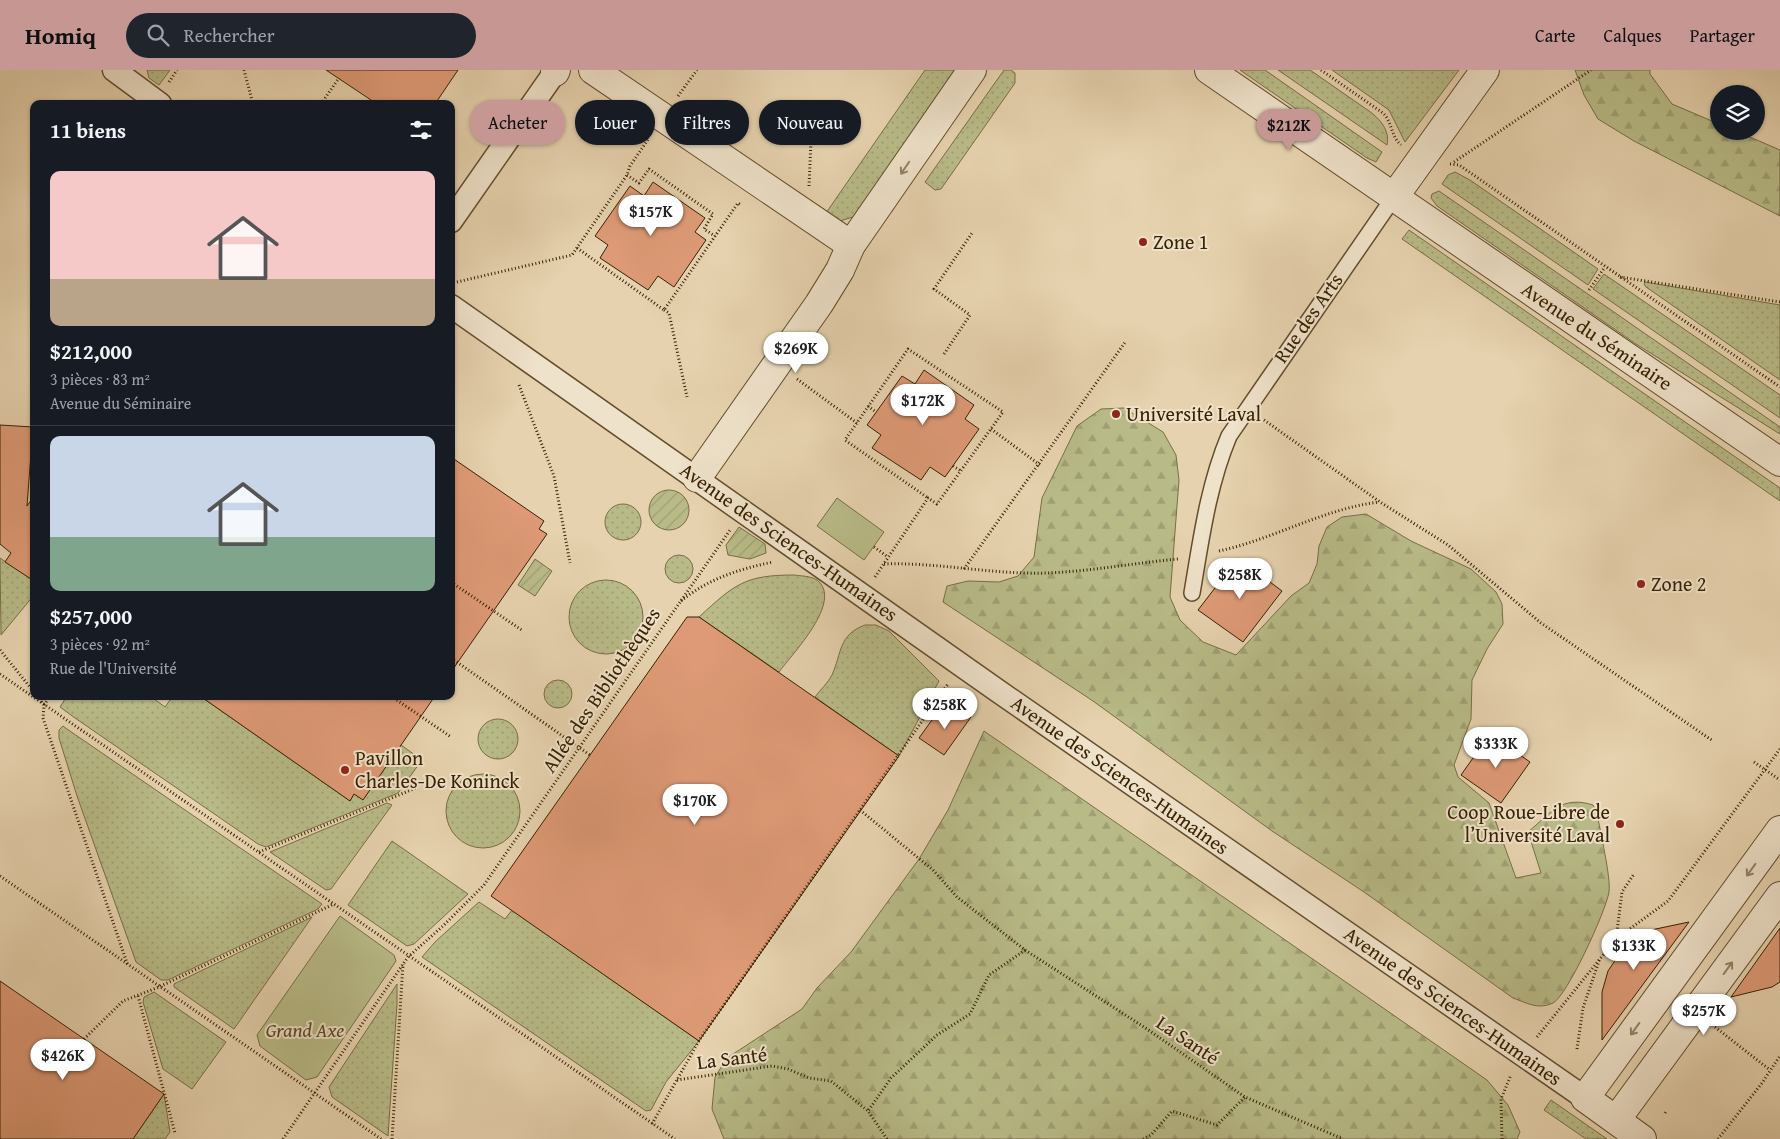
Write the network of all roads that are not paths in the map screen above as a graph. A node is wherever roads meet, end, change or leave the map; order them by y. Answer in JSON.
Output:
{"nodes":[{"id":1,"x":114,"y":70,"type":"edge"},
{"id":2,"x":593,"y":70,"type":"edge"},
{"id":3,"x":972,"y":70,"type":"edge"},
{"id":4,"x":1209,"y":70,"type":"edge"},
{"id":5,"x":1485,"y":70,"type":"edge"},
{"id":6,"x":556,"y":71,"type":"edge"},
{"id":7,"x":155,"y":100,"type":"edge"},
{"id":8,"x":1403,"y":204,"type":"junction"},
{"id":9,"x":455,"y":215,"type":"edge"},
{"id":10,"x":852,"y":244,"type":"junction"},
{"id":11,"x":455,"y":309,"type":"edge"},
{"id":12,"x":1780,"y":462,"type":"edge"},
{"id":13,"x":697,"y":478,"type":"junction"},
{"id":14,"x":1192,"y":593,"type":"dead end"},
{"id":15,"x":1780,"y":830,"type":"edge"},
{"id":16,"x":1780,"y":896,"type":"edge"},
{"id":17,"x":1585,"y":1098,"type":"junction"},
{"id":18,"x":1616,"y":1120,"type":"junction"},
{"id":19,"x":1642,"y":1139,"type":"edge"}],
"edges":[{"from":1,"to":7,"type":"street"},
{"from":2,"to":10,"type":"street"},
{"from":3,"to":10,"type":"street","one_way":true},
{"from":4,"to":8,"type":"street","name":"Avenue du Séminaire"},
{"from":5,"to":8,"type":"street","name":"Rue des Arts"},
{"from":6,"to":9,"type":"street"},
{"from":8,"to":12,"type":"street","name":"Avenue du Séminaire"},
{"from":8,"to":14,"type":"lane","name":"Rue des Arts"},
{"from":10,"to":13,"type":"street"},
{"from":11,"to":13,"type":"street","name":"Avenue des Sciences-Humaines"},
{"from":13,"to":17,"type":"street","name":"Avenue des Sciences-Humaines"},
{"from":15,"to":17,"type":"street","one_way":true},
{"from":18,"to":16,"type":"street","one_way":true},
{"from":17,"to":18,"type":"street","name":"Avenue des Sciences-Humaines"},
{"from":18,"to":19,"type":"street","name":"Avenue des Sciences-Humaines"}]}
